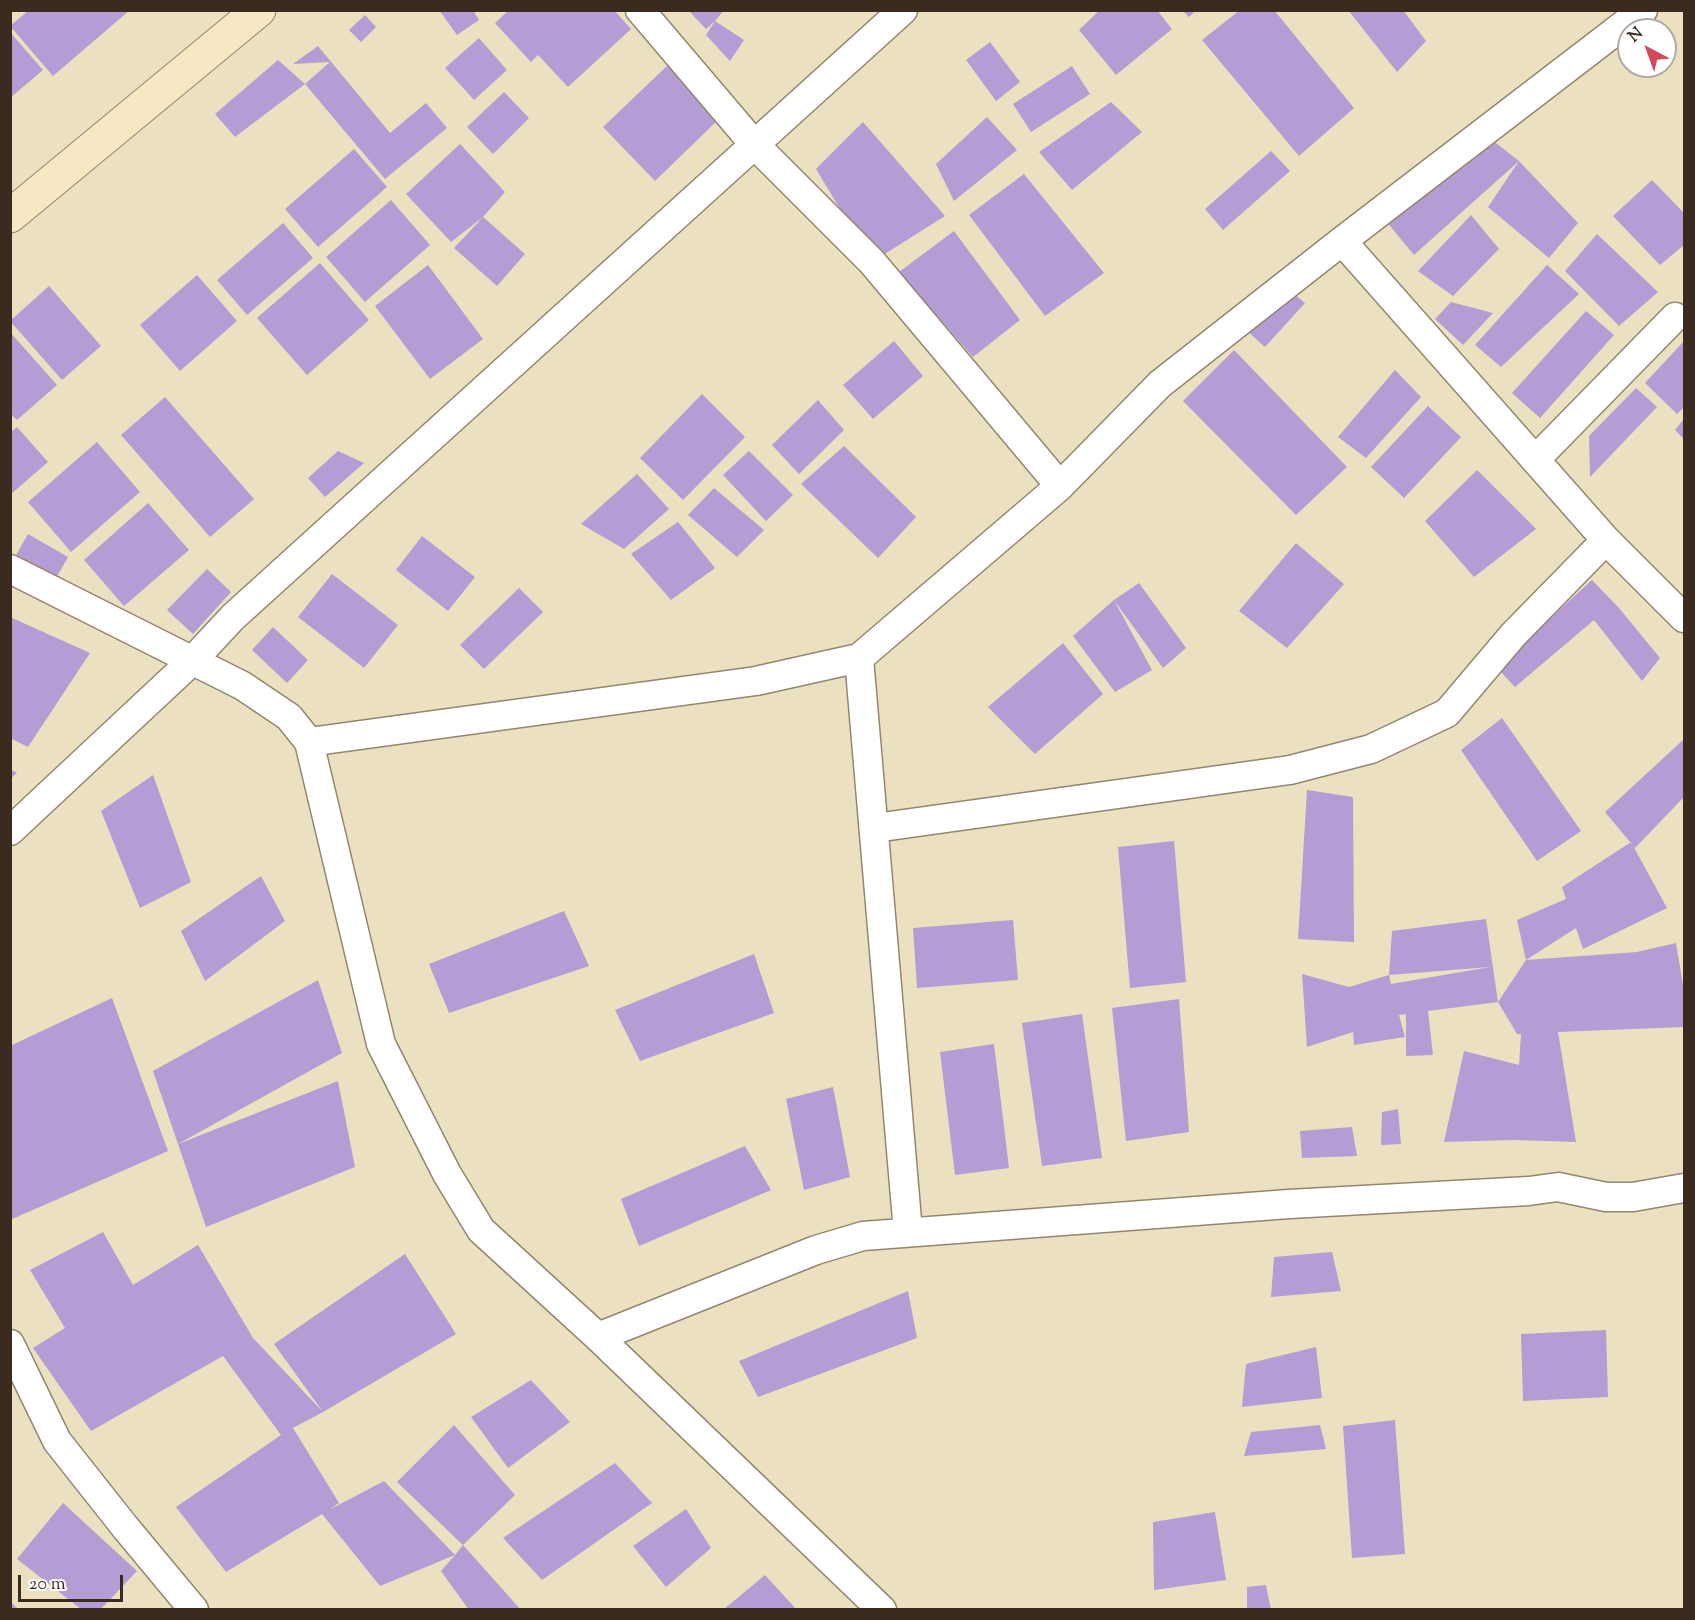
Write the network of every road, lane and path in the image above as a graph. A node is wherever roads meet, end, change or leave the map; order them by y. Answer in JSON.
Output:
{"nodes":[{"id":1,"x":259,"y":10,"type":"edge"},
{"id":2,"x":640,"y":10,"type":"edge"},
{"id":3,"x":903,"y":10,"type":"edge"},
{"id":4,"x":1642,"y":10,"type":"edge"},
{"id":5,"x":754,"y":144,"type":"junction"},
{"id":6,"x":10,"y":216,"type":"edge"},
{"id":7,"x":1342,"y":241,"type":"junction"},
{"id":8,"x":1675,"y":316,"type":"dead end"},
{"id":9,"x":1535,"y":460,"type":"junction"},
{"id":10,"x":1059,"y":486,"type":"junction"},
{"id":11,"x":1606,"y":540,"type":"junction"},
{"id":12,"x":10,"y":569,"type":"edge"},
{"id":13,"x":1684,"y":618,"type":"edge"},
{"id":14,"x":859,"y":658,"type":"junction"},
{"id":15,"x":193,"y":660,"type":"junction"},
{"id":16,"x":309,"y":742,"type":"junction"},
{"id":17,"x":875,"y":828,"type":"junction"},
{"id":18,"x":10,"y":831,"type":"edge"},
{"id":19,"x":1684,"y":1188,"type":"edge"},
{"id":20,"x":908,"y":1232,"type":"junction"},
{"id":21,"x":598,"y":1337,"type":"junction"},
{"id":22,"x":10,"y":1344,"type":"edge"},
{"id":23,"x":194,"y":1610,"type":"edge"},
{"id":24,"x":882,"y":1610,"type":"edge"}],
"edges":[{"from":1,"to":6,"type":"street"},
{"from":2,"to":5,"type":"street"},
{"from":3,"to":5,"type":"street"},
{"from":4,"to":7,"type":"street"},
{"from":5,"to":10,"type":"street"},
{"from":5,"to":15,"type":"street"},
{"from":7,"to":9,"type":"street"},
{"from":7,"to":10,"type":"street"},
{"from":8,"to":9,"type":"street"},
{"from":9,"to":11,"type":"street"},
{"from":10,"to":14,"type":"street"},
{"from":11,"to":13,"type":"street"},
{"from":11,"to":17,"type":"street"},
{"from":12,"to":15,"type":"street"},
{"from":14,"to":16,"type":"street"},
{"from":14,"to":17,"type":"street"},
{"from":15,"to":16,"type":"street"},
{"from":15,"to":18,"type":"street"},
{"from":16,"to":21,"type":"street"},
{"from":17,"to":20,"type":"street"},
{"from":19,"to":20,"type":"street"},
{"from":20,"to":21,"type":"street"},
{"from":21,"to":24,"type":"street"},
{"from":22,"to":23,"type":"street"}]}
